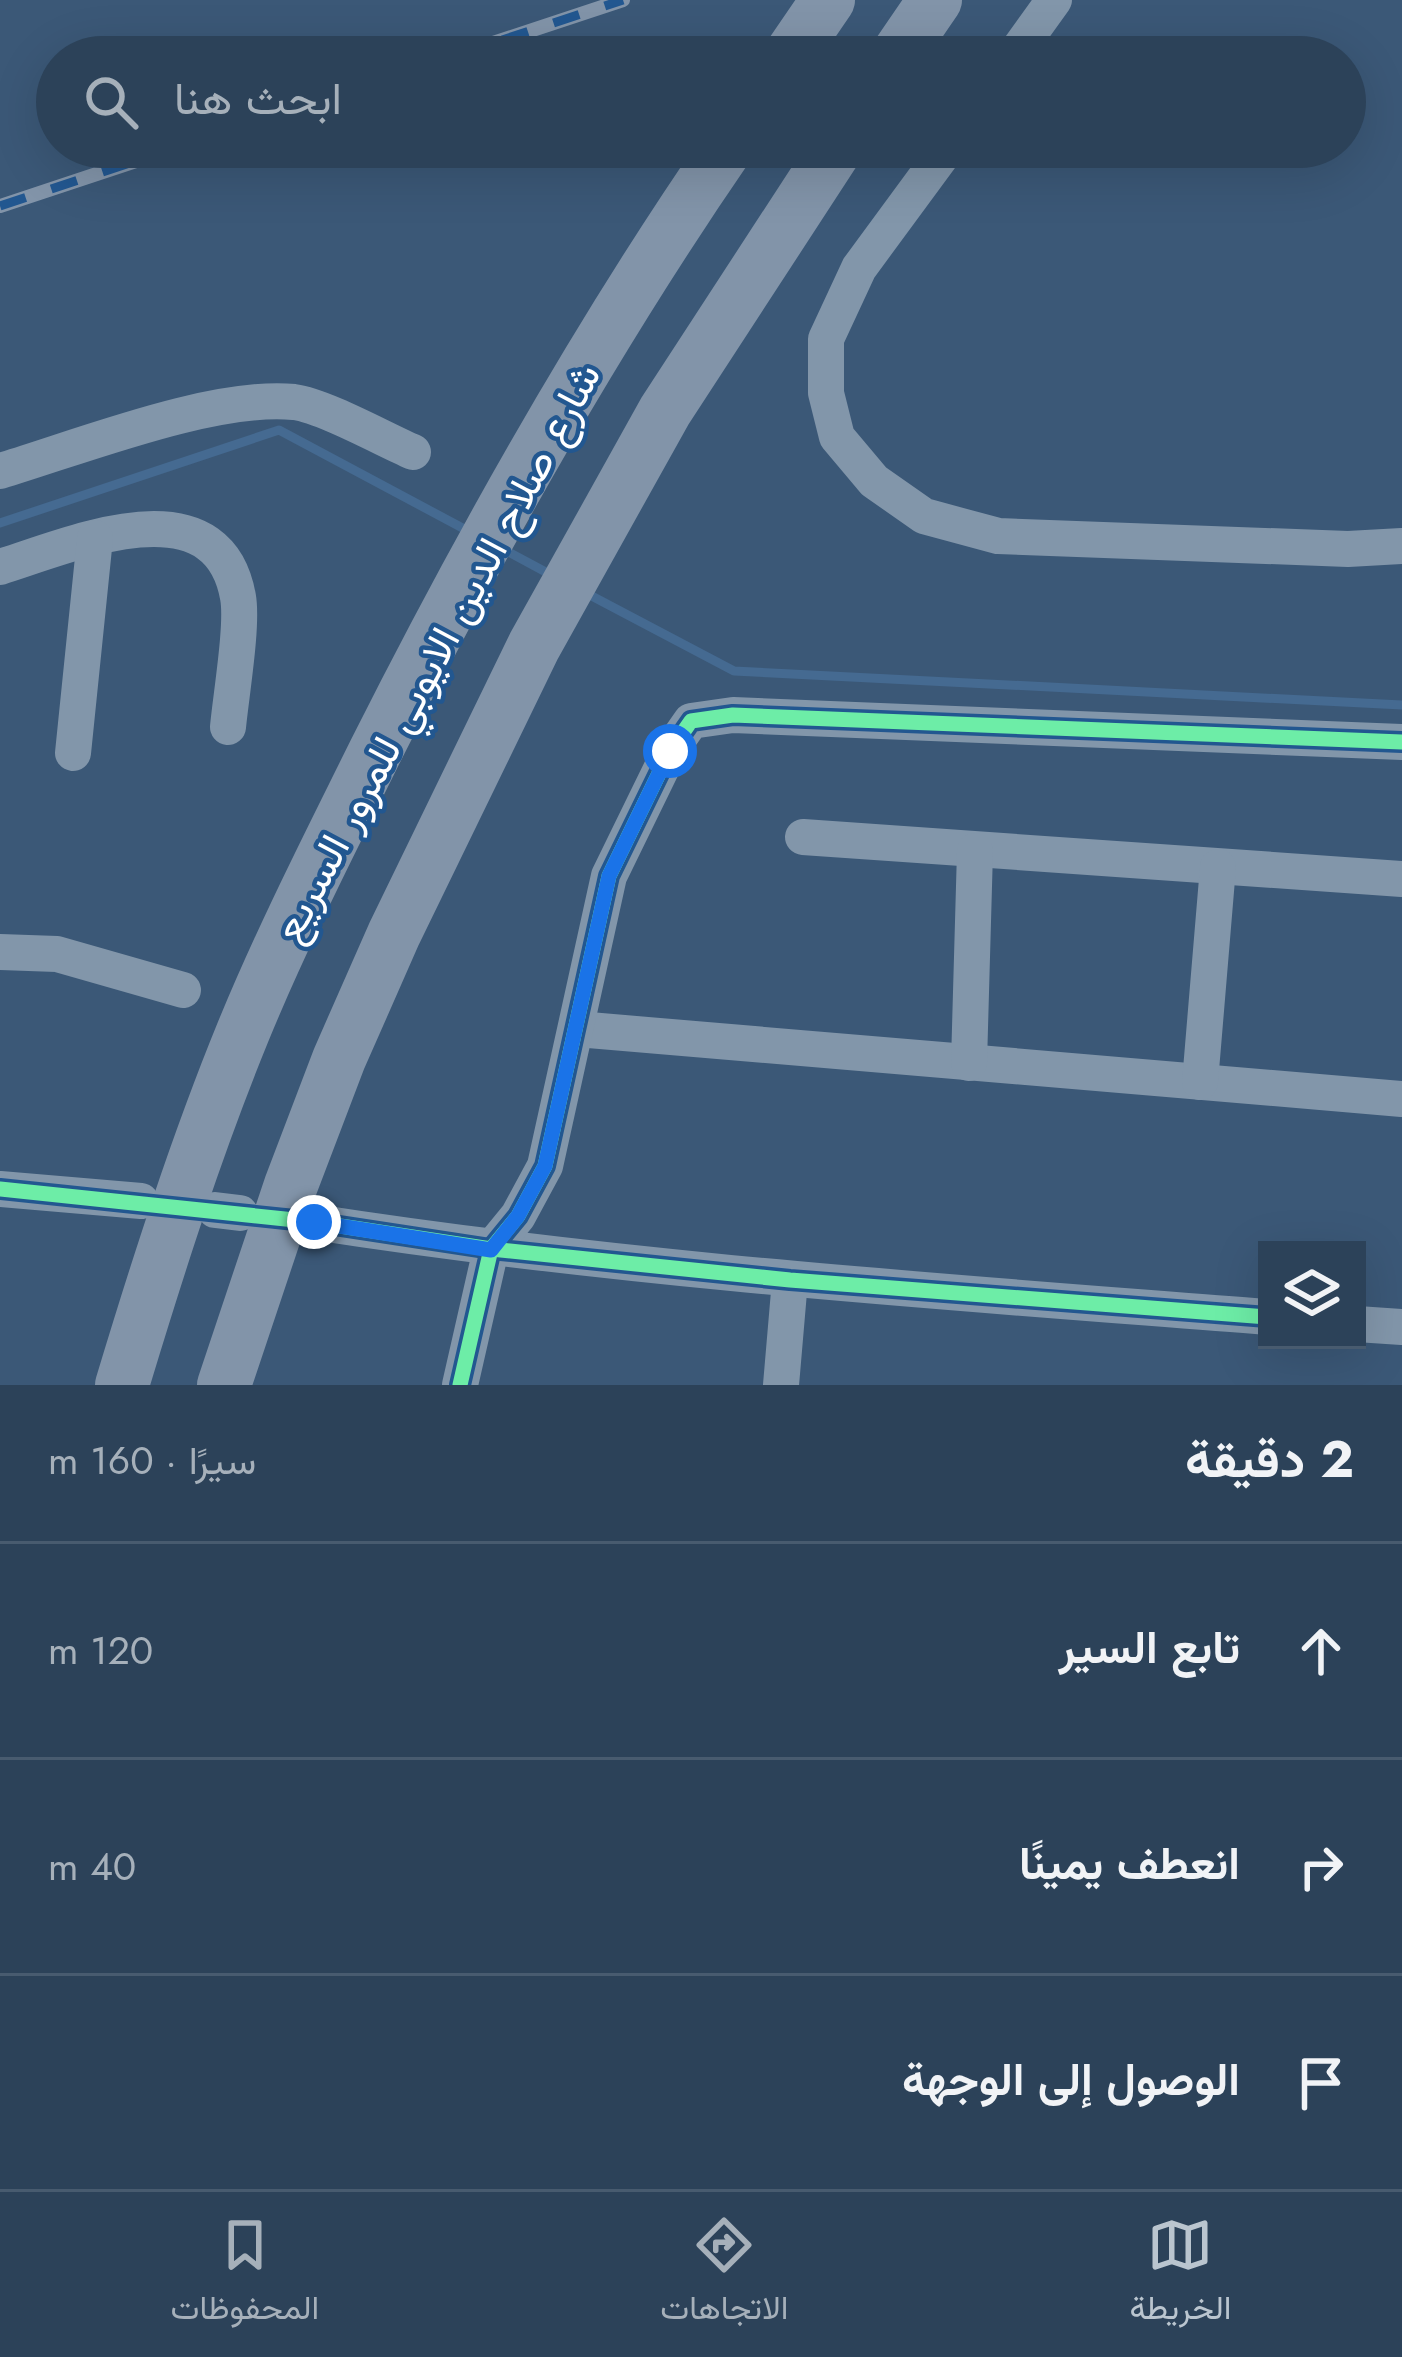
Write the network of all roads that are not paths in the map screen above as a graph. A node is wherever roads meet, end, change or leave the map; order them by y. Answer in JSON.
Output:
{"nodes":[{"id":1,"x":828,"y":0,"type":"edge"},
{"id":2,"x":935,"y":0,"type":"edge"},
{"id":3,"x":1054,"y":0,"type":"edge"},
{"id":4,"x":803,"y":36,"type":"edge"},
{"id":5,"x":910,"y":36,"type":"edge"},
{"id":6,"x":1028,"y":36,"type":"edge"},
{"id":7,"x":713,"y":168,"type":"edge"},
{"id":8,"x":823,"y":168,"type":"edge"},
{"id":9,"x":933,"y":168,"type":"edge"},
{"id":10,"x":413,"y":452,"type":"dead end"},
{"id":11,"x":0,"y":471,"type":"edge"},
{"id":12,"x":95,"y":538,"type":"junction"},
{"id":13,"x":1402,"y":546,"type":"edge"},
{"id":14,"x":0,"y":567,"type":"edge"},
{"id":15,"x":228,"y":727,"type":"dead end"},
{"id":16,"x":1402,"y":742,"type":"edge"},
{"id":17,"x":74,"y":753,"type":"dead end"},
{"id":18,"x":803,"y":837,"type":"dead end"},
{"id":19,"x":975,"y":851,"type":"junction"},
{"id":20,"x":1218,"y":867,"type":"junction"},
{"id":21,"x":1402,"y":879,"type":"edge"},
{"id":22,"x":0,"y":952,"type":"edge"},
{"id":23,"x":183,"y":991,"type":"dead end"},
{"id":24,"x":577,"y":1029,"type":"junction"},
{"id":25,"x":969,"y":1063,"type":"junction"},
{"id":26,"x":1200,"y":1082,"type":"junction"},
{"id":27,"x":1402,"y":1099,"type":"edge"},
{"id":28,"x":0,"y":1189,"type":"edge"},
{"id":29,"x":141,"y":1201,"type":"dead end"},
{"id":30,"x":314,"y":1222,"type":"dead end"},
{"id":31,"x":491,"y":1250,"type":"junction"},
{"id":32,"x":790,"y":1280,"type":"junction"},
{"id":33,"x":1258,"y":1316,"type":"edge"},
{"id":34,"x":1366,"y":1325,"type":"edge"},
{"id":35,"x":1402,"y":1327,"type":"edge"},
{"id":36,"x":122,"y":1385,"type":"edge"},
{"id":37,"x":224,"y":1385,"type":"edge"},
{"id":38,"x":460,"y":1385,"type":"edge"},
{"id":39,"x":781,"y":1385,"type":"edge"}],
"edges":[{"from":1,"to":4,"type":"highway"},
{"from":2,"to":5,"type":"highway"},
{"from":3,"to":6,"type":"street"},
{"from":7,"to":36,"type":"highway","name":"شارع صلاح الدين الايوبي للمرور السريع","bridge":true},
{"from":8,"to":37,"type":"highway","name":"شارع صلاح الدين الايوبي للمرور السريع","bridge":true},
{"from":9,"to":13,"type":"street"},
{"from":10,"to":11,"type":"street"},
{"from":12,"to":14,"type":"street"},
{"from":12,"to":15,"type":"street"},
{"from":12,"to":17,"type":"street"},
{"from":16,"to":24,"type":"street"},
{"from":18,"to":19,"type":"street"},
{"from":19,"to":20,"type":"street"},
{"from":19,"to":25,"type":"street"},
{"from":20,"to":21,"type":"street"},
{"from":20,"to":26,"type":"street"},
{"from":22,"to":23,"type":"street"},
{"from":24,"to":25,"type":"street"},
{"from":24,"to":31,"type":"street"},
{"from":25,"to":26,"type":"street"},
{"from":26,"to":27,"type":"street"},
{"from":28,"to":29,"type":"street"},
{"from":30,"to":31,"type":"street"},
{"from":31,"to":32,"type":"street"},
{"from":31,"to":38,"type":"street"},
{"from":32,"to":33,"type":"street"},
{"from":32,"to":39,"type":"street"},
{"from":34,"to":35,"type":"street"}]}
